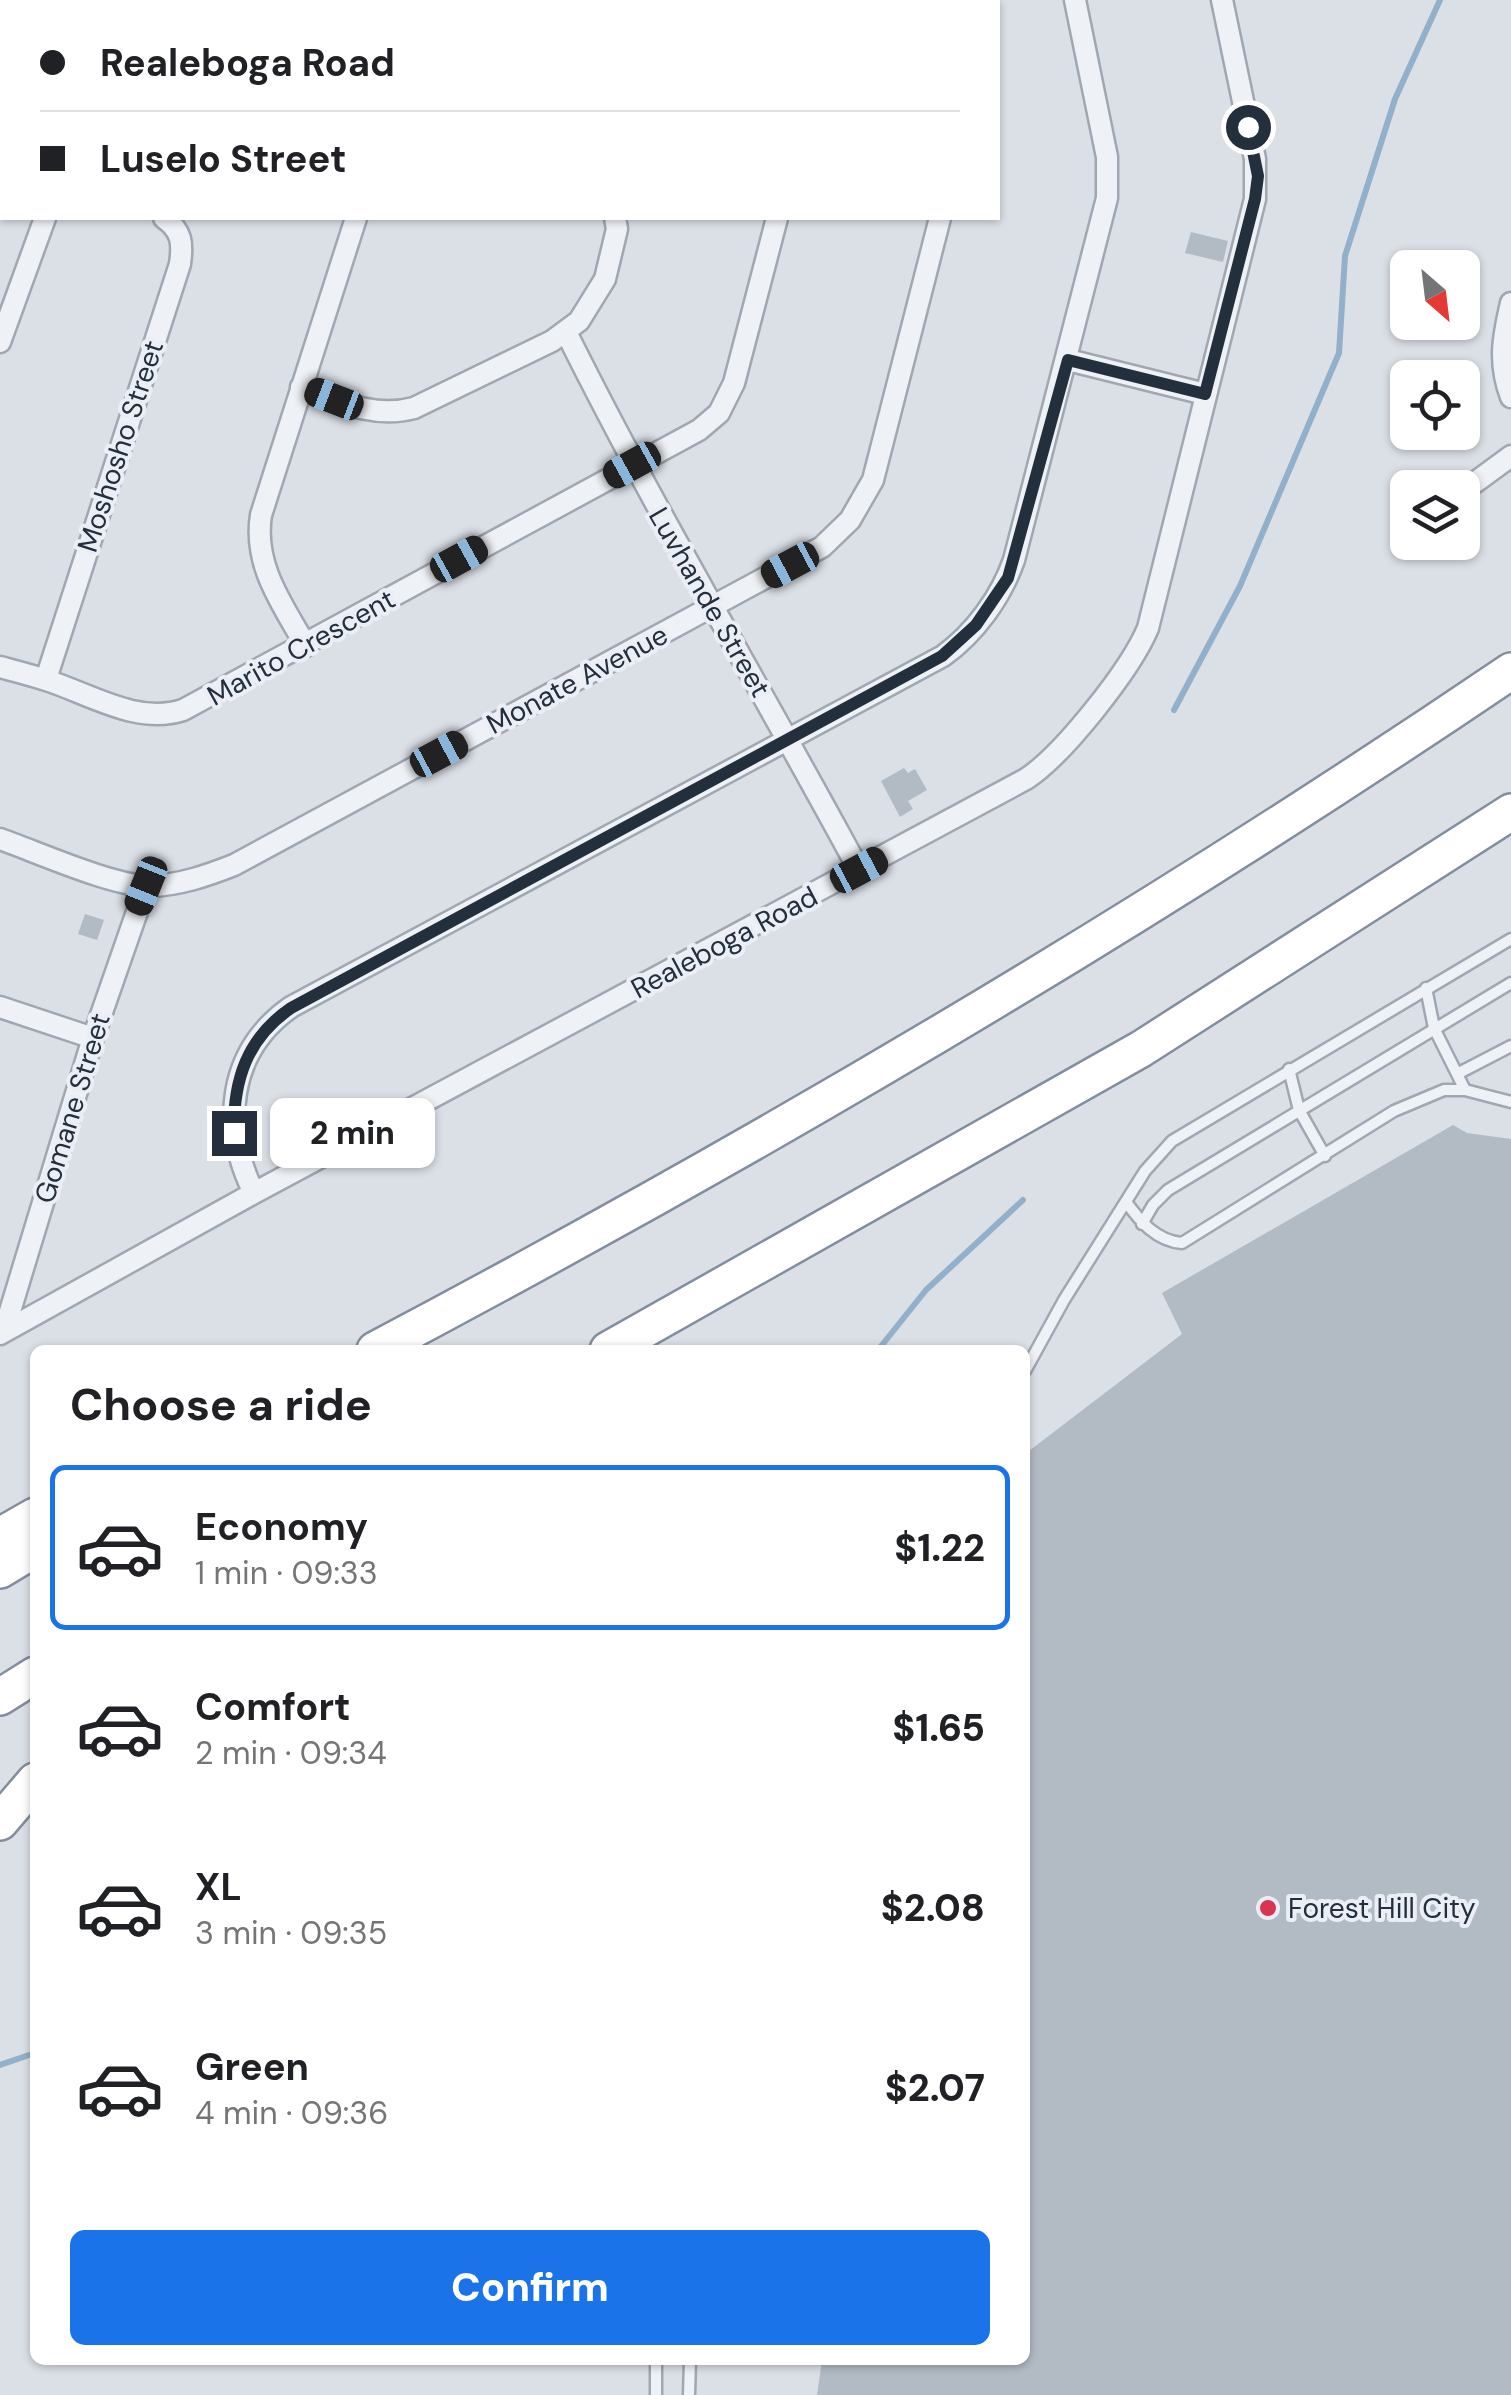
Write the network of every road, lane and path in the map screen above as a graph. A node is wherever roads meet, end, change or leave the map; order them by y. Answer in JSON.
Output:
{"nodes":[{"id":1,"x":1075,"y":0,"type":"edge"},
{"id":2,"x":1222,"y":0,"type":"edge"},
{"id":3,"x":44,"y":220,"type":"edge"},
{"id":4,"x":166,"y":220,"type":"edge"},
{"id":5,"x":355,"y":220,"type":"edge"},
{"id":6,"x":616,"y":220,"type":"edge"},
{"id":7,"x":776,"y":220,"type":"edge"},
{"id":8,"x":939,"y":220,"type":"edge"},
{"id":9,"x":1511,"y":303,"type":"edge"},
{"id":10,"x":566,"y":332,"type":"junction"},
{"id":11,"x":0,"y":342,"type":"edge"},
{"id":12,"x":1068,"y":360,"type":"junction"},
{"id":13,"x":301,"y":386,"type":"junction"},
{"id":14,"x":1205,"y":394,"type":"junction"},
{"id":15,"x":1511,"y":397,"type":"edge"},
{"id":16,"x":1511,"y":456,"type":"edge"},
{"id":17,"x":632,"y":465,"type":"junction"},
{"id":18,"x":1480,"y":479,"type":"edge"},
{"id":19,"x":712,"y":606,"type":"junction"},
{"id":20,"x":306,"y":646,"type":"junction"},
{"id":21,"x":0,"y":666,"type":"edge"},
{"id":22,"x":1511,"y":670,"type":"edge"},
{"id":23,"x":46,"y":679,"type":"junction"},
{"id":24,"x":790,"y":741,"type":"junction"},
{"id":25,"x":1511,"y":812,"type":"edge"},
{"id":26,"x":0,"y":839,"type":"edge"},
{"id":27,"x":859,"y":870,"type":"junction"},
{"id":28,"x":146,"y":886,"type":"junction"},
{"id":29,"x":1511,"y":939,"type":"edge"},
{"id":30,"x":1511,"y":984,"type":"edge"},
{"id":31,"x":1426,"y":988,"type":"junction"},
{"id":32,"x":0,"y":1006,"type":"edge"},
{"id":33,"x":1434,"y":1028,"type":"junction"},
{"id":34,"x":93,"y":1038,"type":"junction"},
{"id":35,"x":1511,"y":1046,"type":"edge"},
{"id":36,"x":1290,"y":1069,"type":"junction"},
{"id":37,"x":1458,"y":1074,"type":"junction"},
{"id":38,"x":1465,"y":1090,"type":"junction"},
{"id":39,"x":1511,"y":1102,"type":"edge"},
{"id":40,"x":1299,"y":1110,"type":"junction"},
{"id":41,"x":1326,"y":1156,"type":"junction"},
{"id":42,"x":254,"y":1193,"type":"junction"},
{"id":43,"x":1126,"y":1202,"type":"junction"},
{"id":44,"x":1142,"y":1224,"type":"junction"},
{"id":45,"x":672,"y":1315,"type":"junction"},
{"id":46,"x":2,"y":1332,"type":"edge"},
{"id":47,"x":384,"y":1345,"type":"edge"},
{"id":48,"x":617,"y":1345,"type":"edge"},
{"id":49,"x":628,"y":1345,"type":"edge"},
{"id":50,"x":1030,"y":1362,"type":"edge"},
{"id":51,"x":30,"y":1519,"type":"edge"},
{"id":52,"x":0,"y":1536,"type":"edge"},
{"id":53,"x":30,"y":1552,"type":"edge"},
{"id":54,"x":0,"y":1570,"type":"edge"},
{"id":55,"x":30,"y":1679,"type":"edge"},
{"id":56,"x":0,"y":1696,"type":"edge"},
{"id":57,"x":30,"y":1787,"type":"edge"},
{"id":58,"x":0,"y":1822,"type":"edge"},
{"id":59,"x":656,"y":2365,"type":"edge"},
{"id":60,"x":690,"y":2365,"type":"edge"},
{"id":61,"x":656,"y":2395,"type":"edge"},
{"id":62,"x":689,"y":2395,"type":"edge"}],
"edges":[{"from":1,"to":12,"type":"street"},
{"from":2,"to":14,"type":"street","name":"Realeboga Road"},
{"from":3,"to":11,"type":"street"},
{"from":4,"to":23,"type":"street","name":"Moshosho Street"},
{"from":5,"to":13,"type":"street"},
{"from":6,"to":10,"type":"street"},
{"from":7,"to":17,"type":"street","name":"Marito Crescent"},
{"from":8,"to":19,"type":"street","name":"Monate Avenue"},
{"from":9,"to":15,"type":"street"},
{"from":10,"to":13,"type":"street"},
{"from":10,"to":17,"type":"street","name":"Luvhande Street"},
{"from":12,"to":14,"type":"street"},
{"from":12,"to":24,"type":"street"},
{"from":13,"to":20,"type":"street"},
{"from":14,"to":27,"type":"street","name":"Realeboga Road"},
{"from":16,"to":18,"type":"street"},
{"from":17,"to":19,"type":"street","name":"Luvhande Street"},
{"from":17,"to":20,"type":"street","name":"Marito Crescent"},
{"from":19,"to":24,"type":"street","name":"Luvhande Street"},
{"from":19,"to":28,"type":"street","name":"Monate Avenue"},
{"from":20,"to":23,"type":"street","name":"Marito Crescent"},
{"from":21,"to":23,"type":"street","name":"Marito Crescent"},
{"from":22,"to":47,"type":"highway"},
{"from":24,"to":27,"type":"street","name":"Luvhande Street"},
{"from":24,"to":42,"type":"street"},
{"from":25,"to":45,"type":"highway"},
{"from":26,"to":28,"type":"street","name":"Monate Avenue"},
{"from":27,"to":42,"type":"street","name":"Realeboga Road"},
{"from":28,"to":34,"type":"street","name":"Gomane Street"},
{"from":29,"to":31,"type":"lane"},
{"from":30,"to":33,"type":"lane"},
{"from":31,"to":33,"type":"lane"},
{"from":31,"to":36,"type":"lane"},
{"from":32,"to":34,"type":"street"},
{"from":33,"to":37,"type":"lane"},
{"from":33,"to":40,"type":"lane"},
{"from":34,"to":46,"type":"street","name":"Gomane Street"},
{"from":35,"to":37,"type":"lane"},
{"from":36,"to":40,"type":"lane"},
{"from":36,"to":43,"type":"lane"},
{"from":37,"to":38,"type":"lane"},
{"from":38,"to":39,"type":"lane"},
{"from":38,"to":41,"type":"lane"},
{"from":40,"to":41,"type":"lane"},
{"from":40,"to":44,"type":"lane"},
{"from":41,"to":44,"type":"lane"},
{"from":42,"to":46,"type":"street","name":"Realeboga Road"},
{"from":43,"to":44,"type":"lane"},
{"from":43,"to":50,"type":"lane"},
{"from":45,"to":48,"type":"highway"},
{"from":45,"to":49,"type":"highway"},
{"from":51,"to":52,"type":"highway"},
{"from":53,"to":54,"type":"highway"},
{"from":55,"to":56,"type":"highway"},
{"from":57,"to":58,"type":"highway"},
{"from":59,"to":61,"type":"lane"},
{"from":60,"to":62,"type":"lane"}]}
